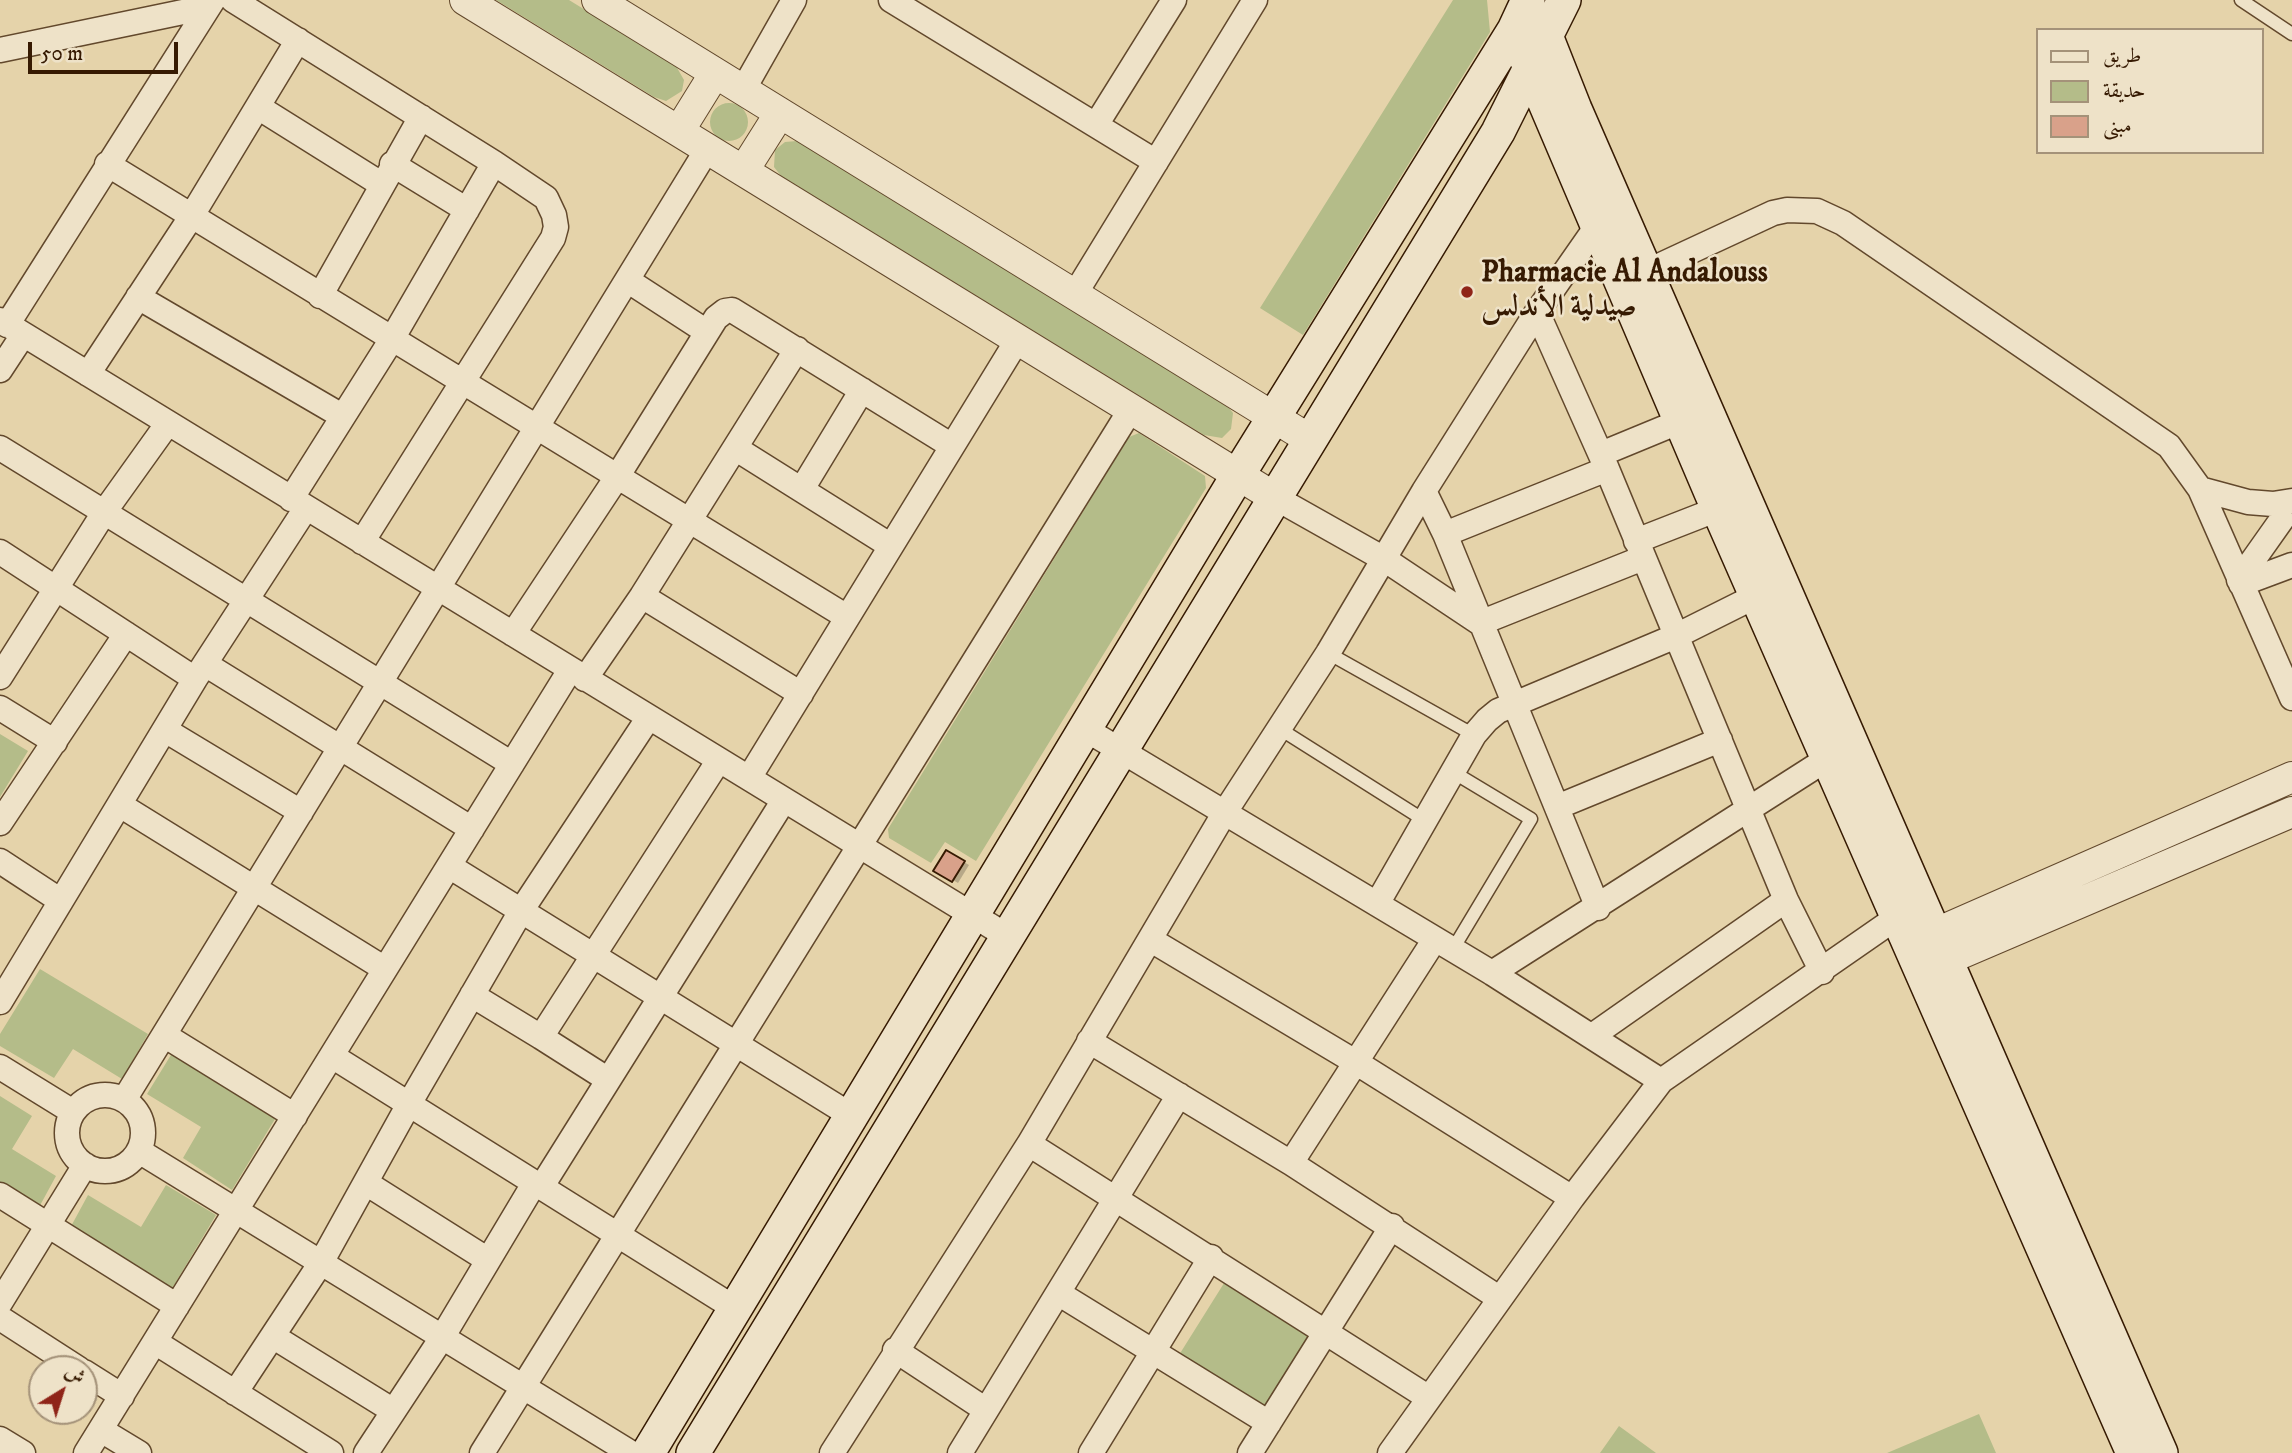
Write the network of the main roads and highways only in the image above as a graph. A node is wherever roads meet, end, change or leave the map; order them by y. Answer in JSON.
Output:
{"nodes":[{"id":1,"x":1528,"y":0,"type":"edge"},
{"id":2,"x":1564,"y":0,"type":"edge"},
{"id":3,"x":1522,"y":20,"type":"edge"},
{"id":4,"x":1530,"y":69,"type":"junction"},
{"id":5,"x":1554,"y":124,"type":"junction"},
{"id":6,"x":1498,"y":132,"type":"junction"},
{"id":7,"x":1933,"y":955,"type":"junction"},
{"id":8,"x":648,"y":1453,"type":"edge"},
{"id":9,"x":693,"y":1453,"type":"edge"},
{"id":10,"x":2133,"y":1453,"type":"edge"},
{"id":11,"x":2161,"y":1453,"type":"edge"}],
"edges":[{"from":1,"to":3,"type":"main road"},
{"from":2,"to":3,"type":"main road"},
{"from":3,"to":4,"type":"main road"},
{"from":3,"to":7,"type":"main road"},
{"from":3,"to":8,"type":"main road"},
{"from":4,"to":5,"type":"main road"},
{"from":4,"to":6,"type":"main road"},
{"from":5,"to":6,"type":"main road"},
{"from":5,"to":7,"type":"main road"},
{"from":6,"to":9,"type":"main road"},
{"from":7,"to":10,"type":"main road"},
{"from":7,"to":11,"type":"main road"}]}
